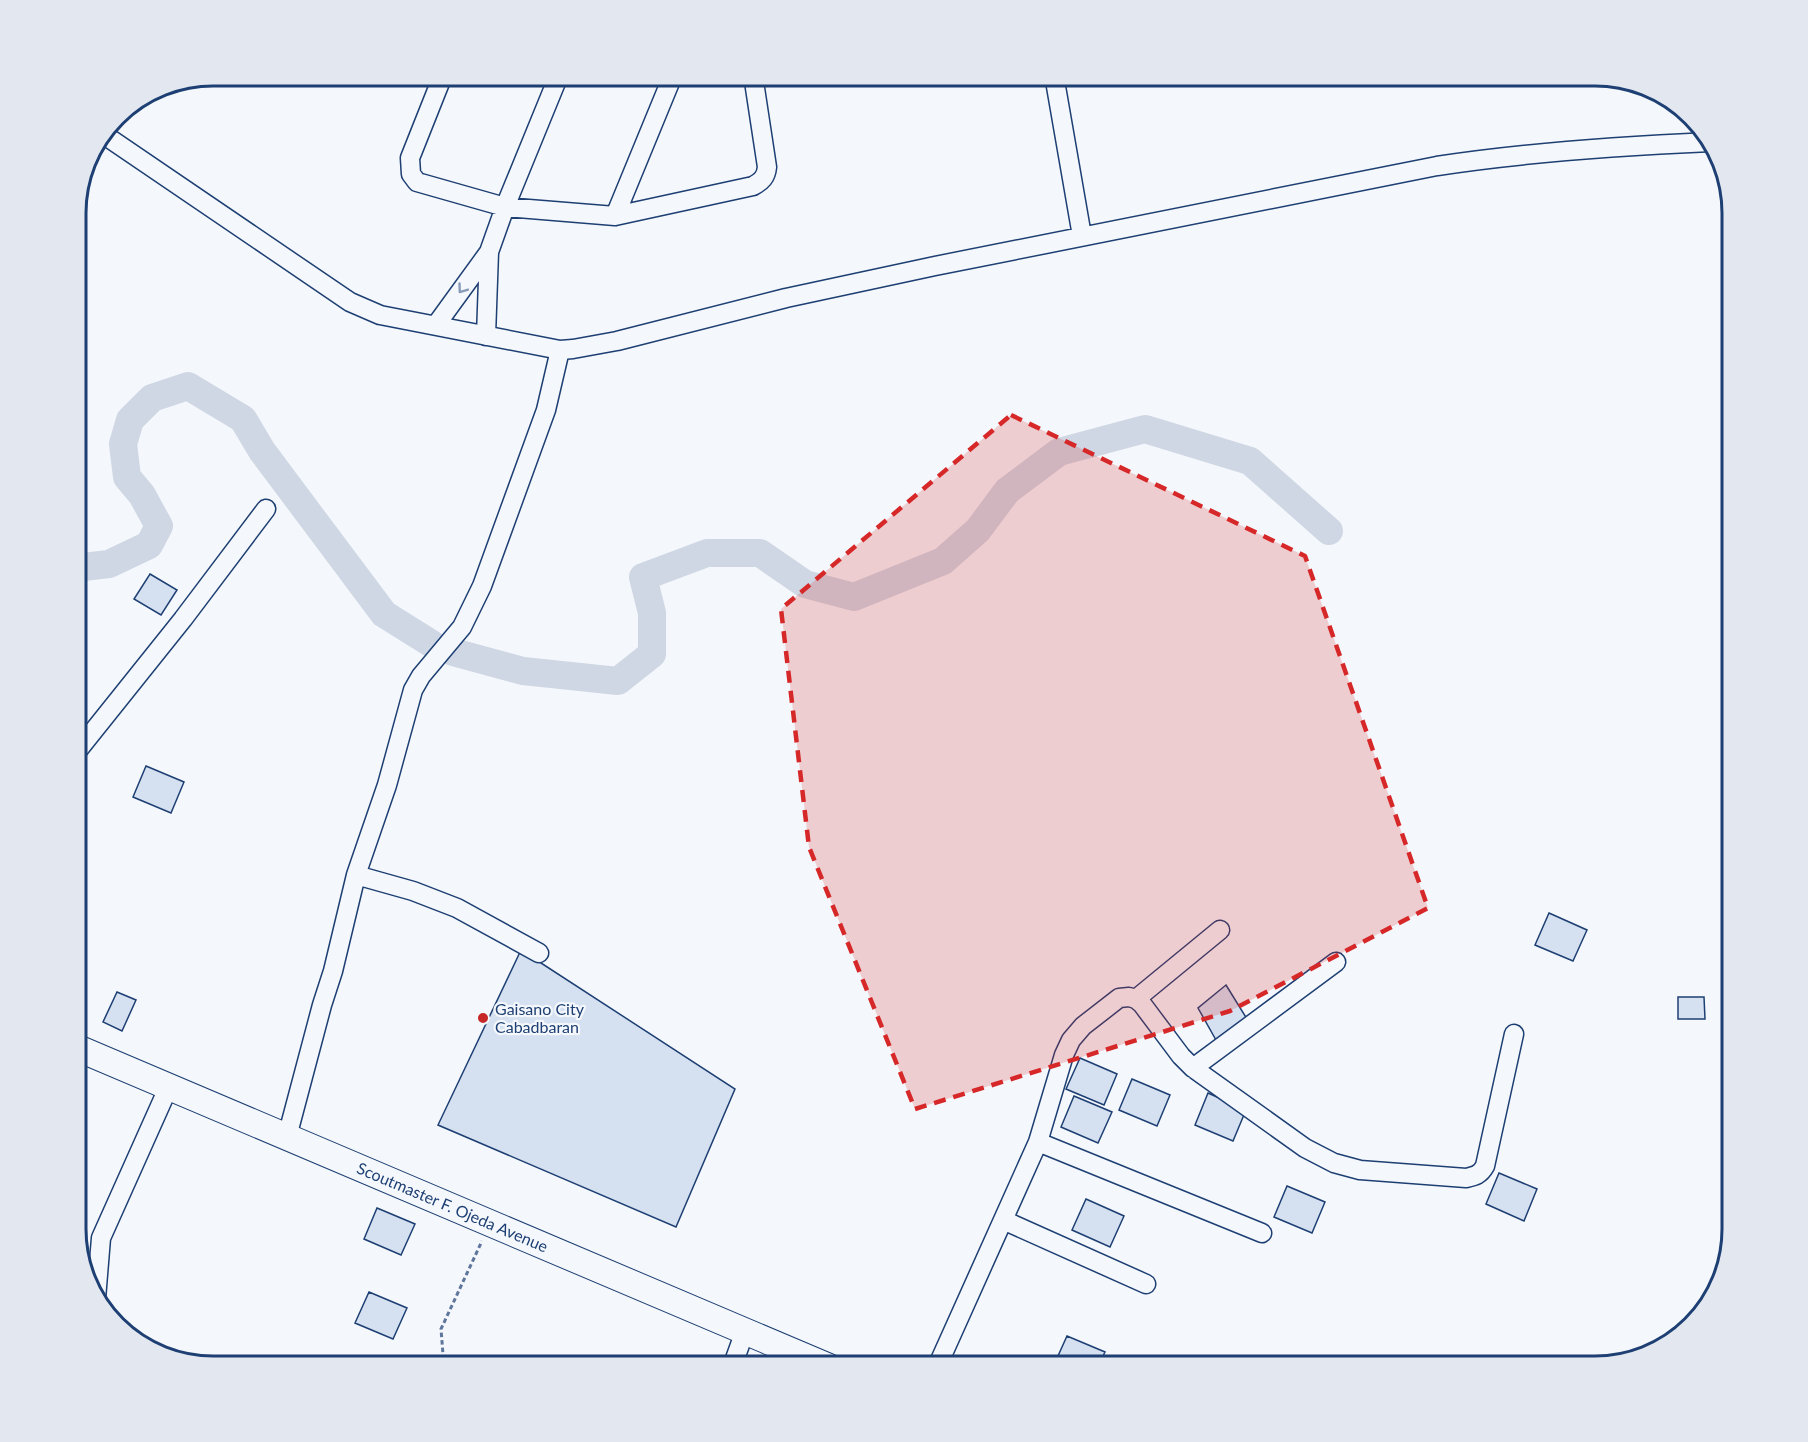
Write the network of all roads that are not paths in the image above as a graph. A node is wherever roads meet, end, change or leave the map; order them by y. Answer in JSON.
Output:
{"nodes":[{"id":1,"x":439,"y":86,"type":"edge"},
{"id":2,"x":555,"y":86,"type":"edge"},
{"id":3,"x":668,"y":86,"type":"edge"},
{"id":4,"x":755,"y":86,"type":"edge"},
{"id":5,"x":1056,"y":86,"type":"edge"},
{"id":6,"x":110,"y":138,"type":"edge"},
{"id":7,"x":1701,"y":143,"type":"edge"},
{"id":8,"x":506,"y":207,"type":"junction"},
{"id":9,"x":615,"y":216,"type":"junction"},
{"id":10,"x":1082,"y":236,"type":"junction"},
{"id":11,"x":489,"y":252,"type":"junction"},
{"id":12,"x":436,"y":325,"type":"junction"},
{"id":13,"x":486,"y":336,"type":"junction"},
{"id":14,"x":560,"y":350,"type":"junction"},
{"id":15,"x":266,"y":508,"type":"dead end"},
{"id":16,"x":86,"y":740,"type":"edge"},
{"id":17,"x":356,"y":875,"type":"junction"},
{"id":18,"x":1220,"y":930,"type":"dead end"},
{"id":19,"x":539,"y":953,"type":"dead end"},
{"id":20,"x":1336,"y":962,"type":"dead end"},
{"id":21,"x":1136,"y":999,"type":"junction"},
{"id":22,"x":1514,"y":1034,"type":"dead end"},
{"id":23,"x":86,"y":1052,"type":"edge"},
{"id":24,"x":1193,"y":1068,"type":"junction"},
{"id":25,"x":169,"y":1086,"type":"junction"},
{"id":26,"x":287,"y":1137,"type":"junction"},
{"id":27,"x":1038,"y":1142,"type":"junction"},
{"id":28,"x":1003,"y":1220,"type":"junction"},
{"id":29,"x":1262,"y":1233,"type":"dead end"},
{"id":30,"x":97,"y":1282,"type":"edge"},
{"id":31,"x":1146,"y":1284,"type":"dead end"},
{"id":32,"x":746,"y":1331,"type":"junction"},
{"id":33,"x":736,"y":1356,"type":"edge"},
{"id":34,"x":804,"y":1356,"type":"edge"},
{"id":35,"x":942,"y":1356,"type":"edge"}],
"edges":[{"from":1,"to":8,"type":"street"},
{"from":2,"to":8,"type":"street"},
{"from":3,"to":9,"type":"street"},
{"from":4,"to":9,"type":"street"},
{"from":5,"to":10,"type":"street"},
{"from":6,"to":12,"type":"street"},
{"from":7,"to":10,"type":"street"},
{"from":8,"to":9,"type":"street"},
{"from":8,"to":11,"type":"street"},
{"from":10,"to":14,"type":"street"},
{"from":11,"to":12,"type":"street","one_way":true},
{"from":11,"to":13,"type":"street"},
{"from":12,"to":13,"type":"street"},
{"from":13,"to":14,"type":"street"},
{"from":14,"to":17,"type":"street"},
{"from":15,"to":16,"type":"street"},
{"from":17,"to":19,"type":"street"},
{"from":17,"to":26,"type":"street"},
{"from":18,"to":21,"type":"street"},
{"from":20,"to":24,"type":"street"},
{"from":21,"to":24,"type":"street"},
{"from":21,"to":27,"type":"street"},
{"from":22,"to":24,"type":"street"},
{"from":23,"to":25,"type":"highway","name":"Scoutmaster F. Ojeda Avenue"},
{"from":25,"to":26,"type":"highway","name":"Scoutmaster F. Ojeda Avenue"},
{"from":25,"to":30,"type":"street"},
{"from":26,"to":32,"type":"highway","name":"Scoutmaster F. Ojeda Avenue"},
{"from":27,"to":28,"type":"street"},
{"from":27,"to":29,"type":"street"},
{"from":28,"to":31,"type":"street"},
{"from":28,"to":35,"type":"street"},
{"from":32,"to":33,"type":"street"},
{"from":32,"to":34,"type":"highway","name":"Scoutmaster F. Ojeda Avenue"}]}
